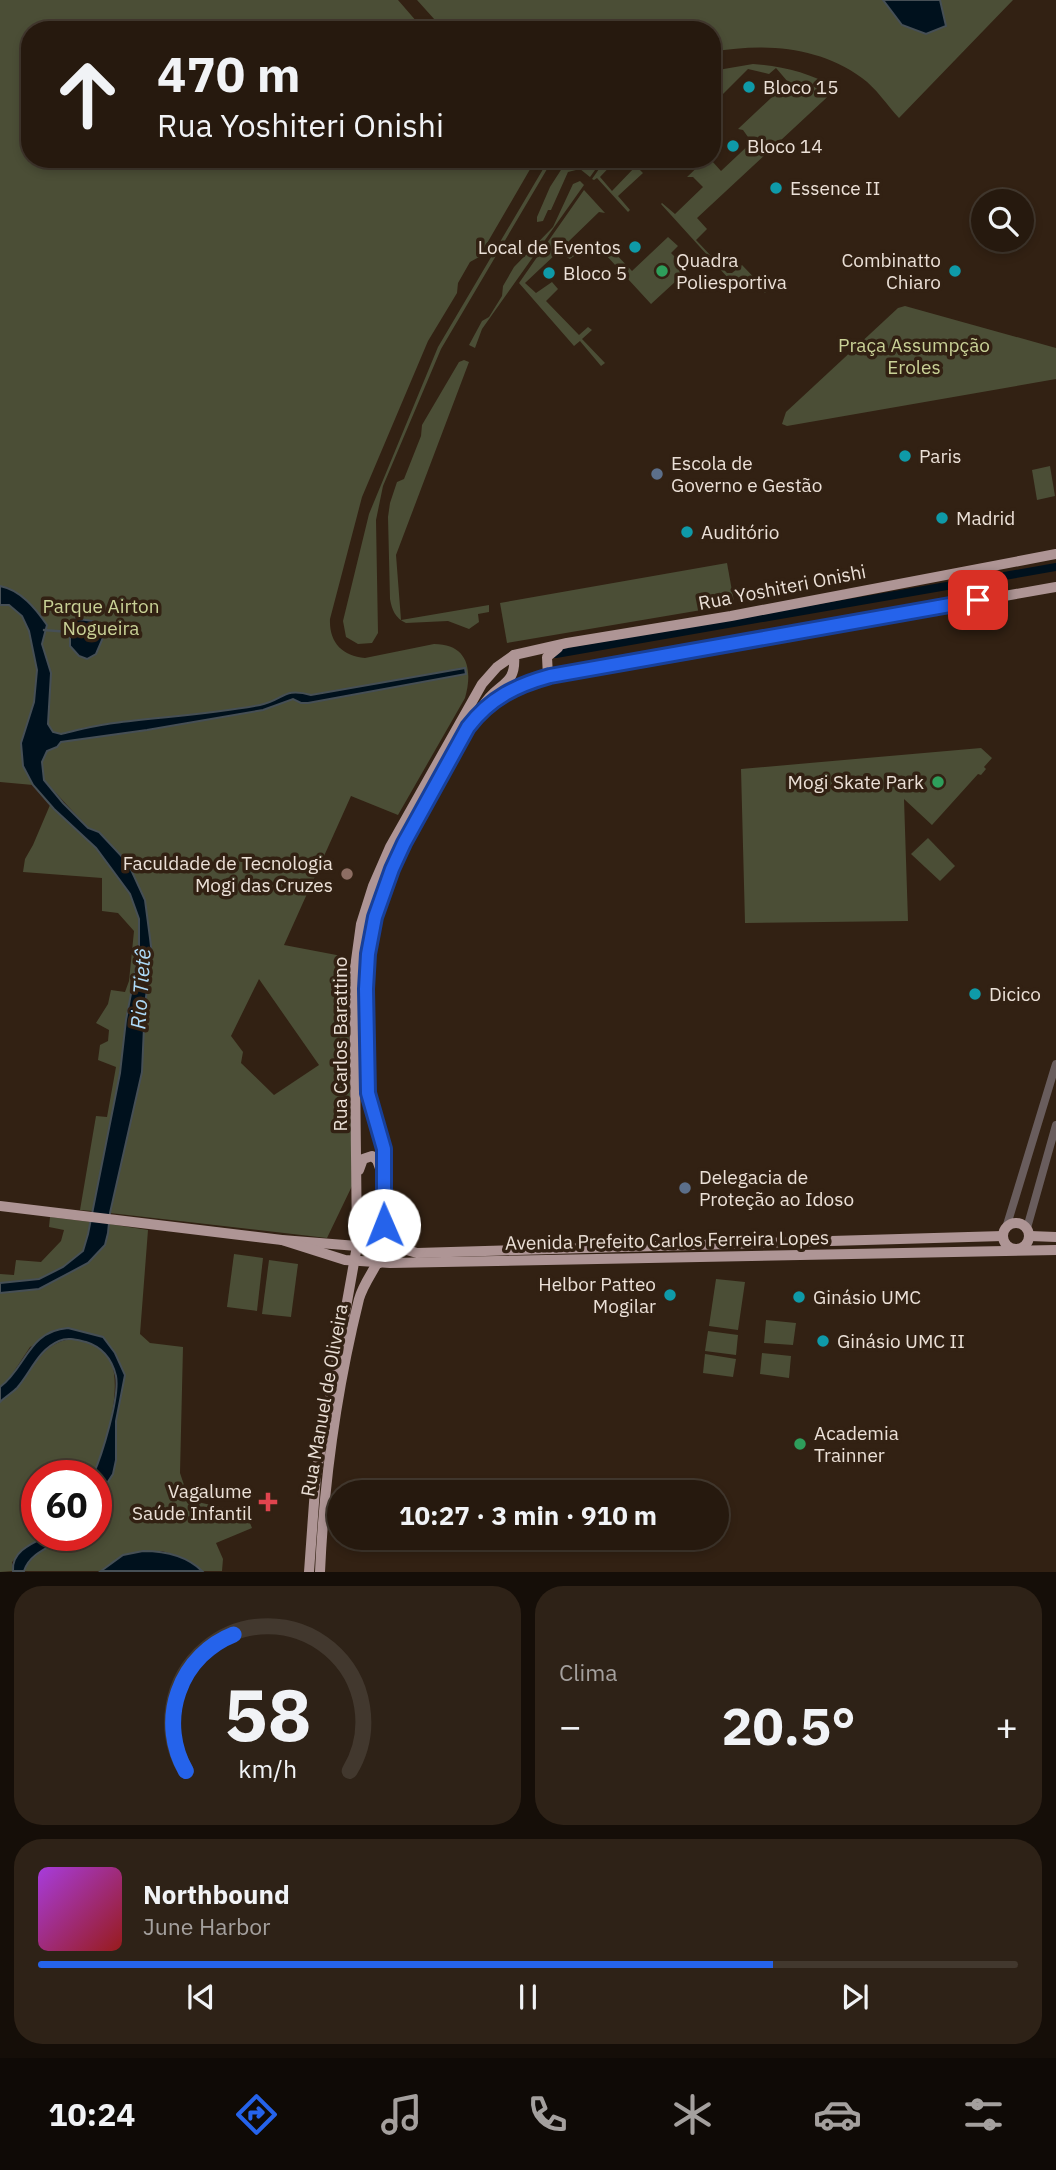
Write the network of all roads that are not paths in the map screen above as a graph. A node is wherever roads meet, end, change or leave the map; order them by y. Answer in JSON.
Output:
{"nodes":[{"id":1,"x":1056,"y":554,"type":"edge"},
{"id":2,"x":1056,"y":586,"type":"edge"},
{"id":3,"x":567,"y":643,"type":"junction"},
{"id":4,"x":514,"y":655,"type":"junction"},
{"id":5,"x":548,"y":676,"type":"junction"},
{"id":6,"x":479,"y":713,"type":"junction"},
{"id":7,"x":1056,"y":1064,"type":"edge"},
{"id":8,"x":1056,"y":1125,"type":"edge"},
{"id":9,"x":358,"y":1173,"type":"junction"},
{"id":10,"x":384,"y":1178,"type":"junction"},
{"id":11,"x":0,"y":1206,"type":"edge"},
{"id":12,"x":358,"y":1224,"type":"junction"},
{"id":13,"x":1005,"y":1232,"type":"junction"},
{"id":14,"x":1028,"y":1232,"type":"junction"},
{"id":15,"x":1056,"y":1237,"type":"edge"},
{"id":16,"x":282,"y":1240,"type":"junction"},
{"id":17,"x":385,"y":1240,"type":"junction"},
{"id":18,"x":356,"y":1246,"type":"junction"},
{"id":19,"x":1016,"y":1250,"type":"junction"},
{"id":20,"x":1056,"y":1250,"type":"edge"},
{"id":21,"x":379,"y":1263,"type":"junction"},
{"id":22,"x":354,"y":1264,"type":"junction"},
{"id":23,"x":309,"y":1572,"type":"edge"},
{"id":24,"x":320,"y":1572,"type":"edge"}],
"edges":[{"from":1,"to":3,"type":"main road","name":"Rua Yoshiteri Onishi"},
{"from":2,"to":5,"type":"main road"},
{"from":3,"to":4,"type":"main road","name":"Rua Yoshiteri Onishi"},
{"from":3,"to":5,"type":"main road"},
{"from":4,"to":6,"type":"main road"},
{"from":4,"to":9,"type":"main road","name":"Rua Carlos Barattino"},
{"from":5,"to":6,"type":"main road"},
{"from":6,"to":10,"type":"main road","name":"Rua Carlos Barattino"},
{"from":7,"to":13,"type":"street"},
{"from":8,"to":14,"type":"street"},
{"from":9,"to":10,"type":"main road"},
{"from":9,"to":12,"type":"main road","name":"Rua Carlos Barattino"},
{"from":10,"to":17,"type":"main road","name":"Rua Carlos Barattino"},
{"from":11,"to":16,"type":"main road","name":"Avenida Prefeito Carlos Ferreira Lopes"},
{"from":12,"to":18,"type":"main road","name":"Rua Carlos Barattino"},
{"from":12,"to":21,"type":"main road"},
{"from":13,"to":14,"type":"main road"},
{"from":13,"to":17,"type":"main road","name":"Avenida Prefeito Carlos Ferreira Lopes"},
{"from":13,"to":19,"type":"main road"},
{"from":14,"to":15,"type":"main road"},
{"from":14,"to":19,"type":"main road"},
{"from":16,"to":18,"type":"main road","name":"Avenida Prefeito Carlos Ferreira Lopes"},
{"from":16,"to":22,"type":"main road","name":"Avenida Prefeito Carlos Ferreira Lopes"},
{"from":17,"to":21,"type":"main road","name":"Rua Manuel de Oliveira"},
{"from":18,"to":22,"type":"main road","name":"Rua Carlos Barattino"},
{"from":19,"to":20,"type":"main road","name":"Avenida Prefeito Carlos Ferreira Lopes"},
{"from":19,"to":21,"type":"main road","name":"Avenida Prefeito Carlos Ferreira Lopes"},
{"from":21,"to":22,"type":"main road","name":"Avenida Prefeito Carlos Ferreira Lopes"},
{"from":21,"to":24,"type":"main road","name":"Rua Manuel de Oliveira"},
{"from":22,"to":23,"type":"main road","name":"Rua Manuel de Oliveira"}]}
